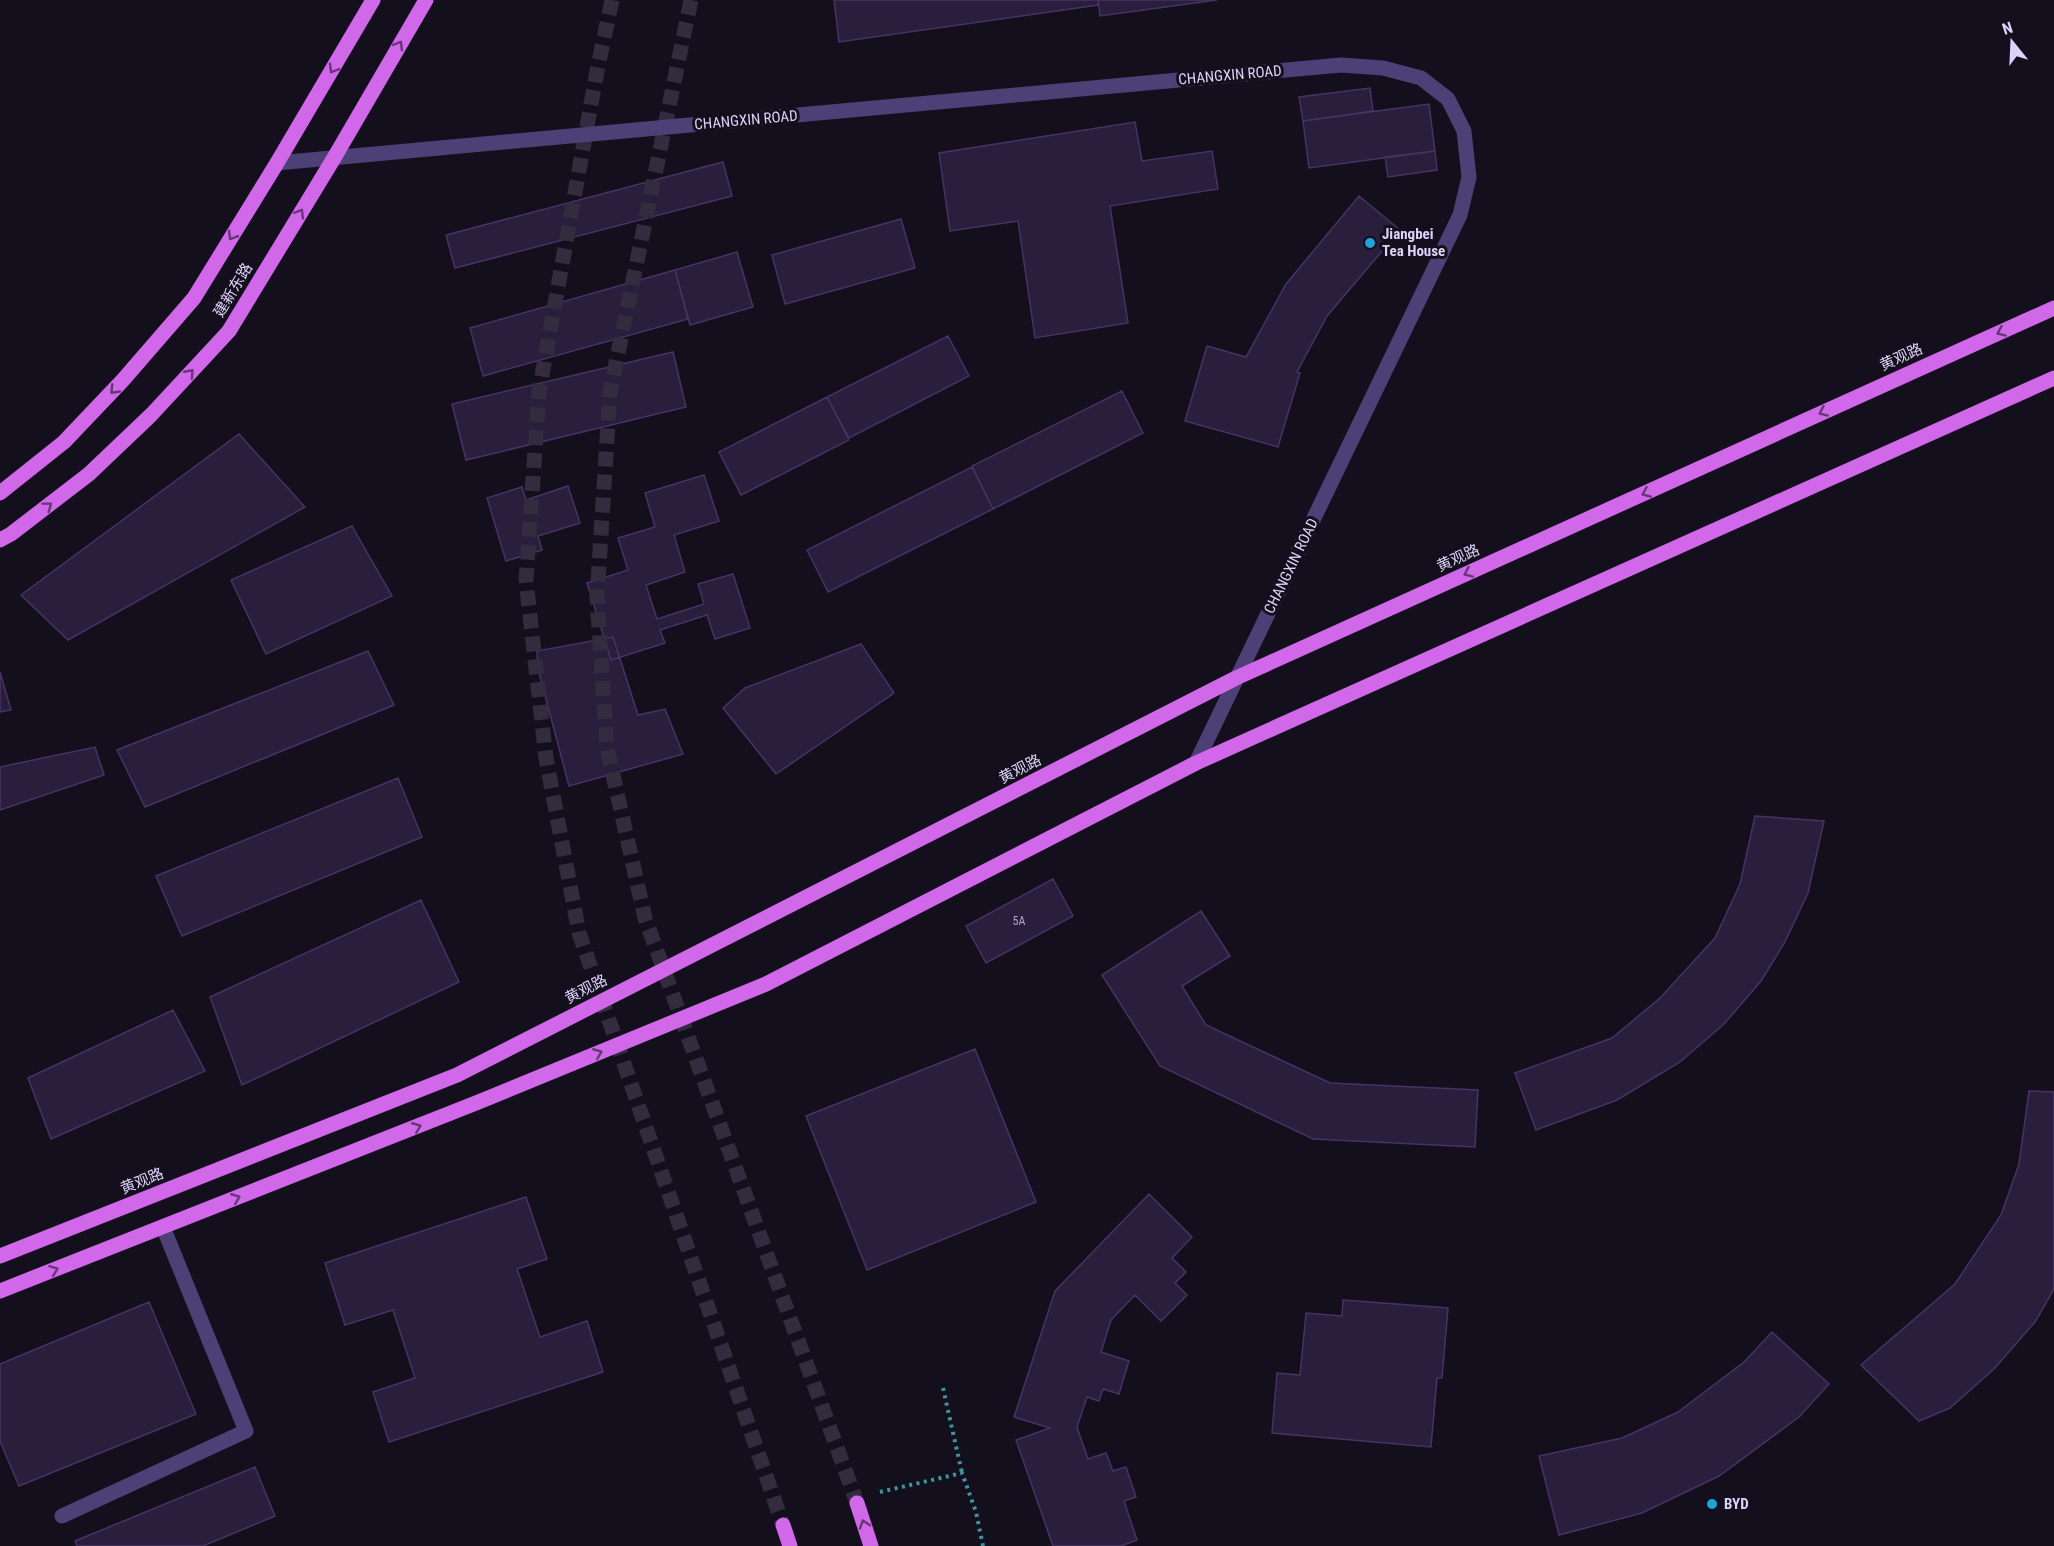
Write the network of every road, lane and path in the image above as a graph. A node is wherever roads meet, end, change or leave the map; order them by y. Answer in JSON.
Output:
{"nodes":[{"id":1,"x":373,"y":0,"type":"edge"},
{"id":2,"x":426,"y":0,"type":"edge"},
{"id":3,"x":334,"y":158,"type":"junction"},
{"id":4,"x":277,"y":163,"type":"junction"},
{"id":5,"x":2054,"y":308,"type":"edge"},
{"id":6,"x":2054,"y":378,"type":"edge"},
{"id":7,"x":0,"y":493,"type":"edge"},
{"id":8,"x":0,"y":540,"type":"edge"},
{"id":9,"x":1236,"y":678,"type":"junction"},
{"id":10,"x":1196,"y":763,"type":"junction"},
{"id":11,"x":163,"y":1227,"type":"junction"},
{"id":12,"x":0,"y":1256,"type":"edge"},
{"id":13,"x":0,"y":1291,"type":"edge"},
{"id":14,"x":943,"y":1388,"type":"dead end"},
{"id":15,"x":962,"y":1473,"type":"junction"},
{"id":16,"x":877,"y":1493,"type":"dead end"},
{"id":17,"x":857,"y":1503,"type":"tunnel mouth"},
{"id":18,"x":62,"y":1516,"type":"dead end"},
{"id":19,"x":783,"y":1525,"type":"tunnel mouth"},
{"id":20,"x":790,"y":1546,"type":"edge"},
{"id":21,"x":871,"y":1546,"type":"edge"},
{"id":22,"x":983,"y":1546,"type":"edge"}],
"edges":[{"from":1,"to":4,"type":"main road","name":"建新东路","one_way":true},
{"from":3,"to":2,"type":"main road","name":"建新东路","one_way":true},
{"from":3,"to":4,"type":"street","name":"CHANGXIN ROAD"},
{"from":8,"to":3,"type":"main road","name":"建新东路","one_way":true},
{"from":3,"to":9,"type":"street","name":"CHANGXIN ROAD"},
{"from":4,"to":7,"type":"main road","name":"建新东路","one_way":true},
{"from":5,"to":9,"type":"main road","name":"黄观路","one_way":true},
{"from":6,"to":10,"type":"main road"},
{"from":9,"to":10,"type":"street","name":"CHANGXIN ROAD"},
{"from":9,"to":12,"type":"main road","name":"黄观路"},
{"from":11,"to":10,"type":"main road","one_way":true},
{"from":13,"to":11,"type":"main road","one_way":true},
{"from":11,"to":18,"type":"street"},
{"from":14,"to":15,"type":"path"},
{"from":15,"to":16,"type":"path"},
{"from":15,"to":22,"type":"path"},
{"from":21,"to":17,"type":"main road","one_way":true},
{"from":19,"to":20,"type":"main road"}]}
